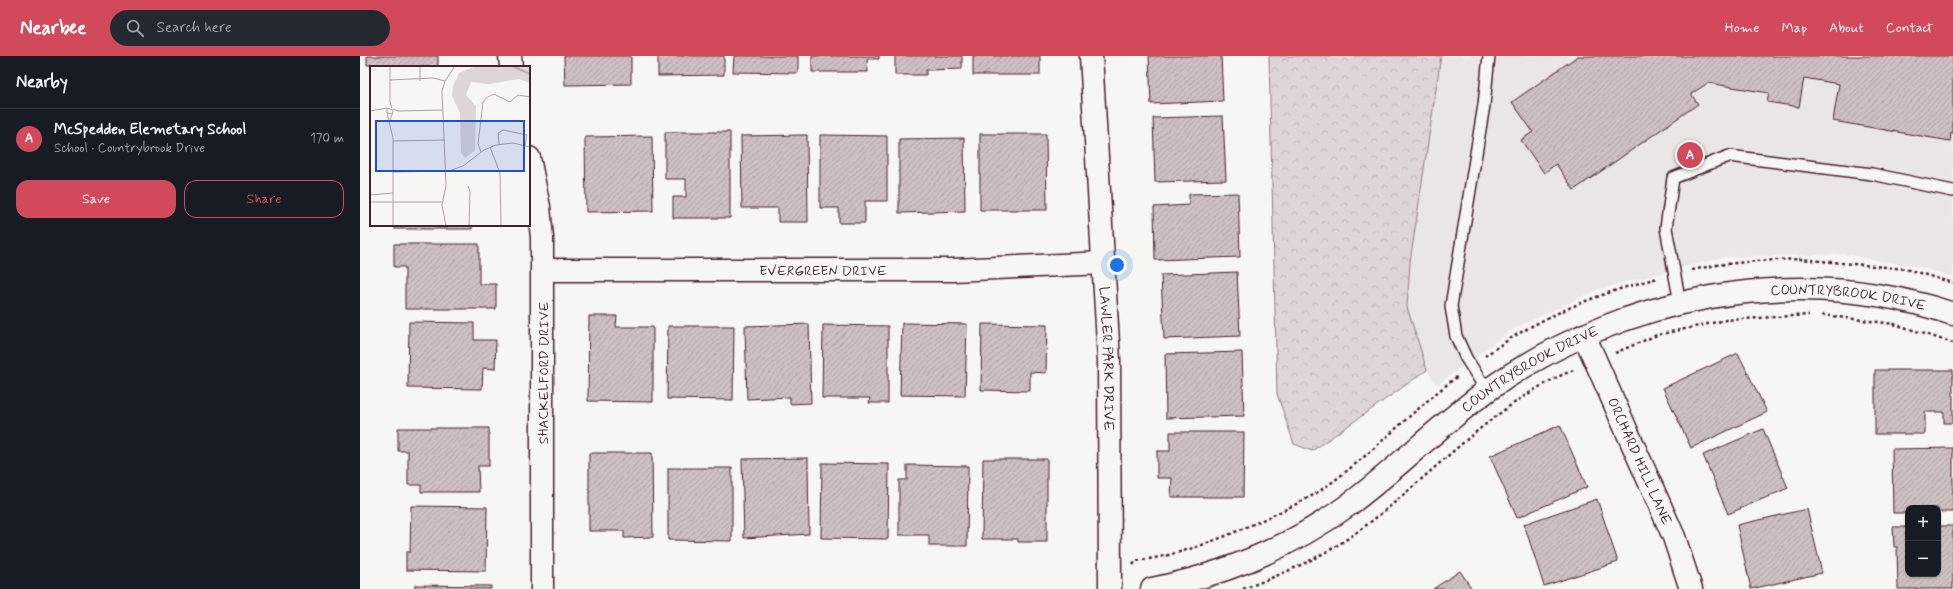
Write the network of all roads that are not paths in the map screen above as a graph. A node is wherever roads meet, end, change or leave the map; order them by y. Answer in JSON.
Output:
{"nodes":[{"id":1,"x":510,"y":56,"type":"edge"},
{"id":2,"x":1091,"y":56,"type":"edge"},
{"id":3,"x":1489,"y":56,"type":"edge"},
{"id":4,"x":511,"y":66,"type":"edge"},
{"id":5,"x":530,"y":163,"type":"edge"},
{"id":6,"x":1953,"y":191,"type":"edge"},
{"id":7,"x":1104,"y":263,"type":"junction"},
{"id":8,"x":543,"y":270,"type":"junction"},
{"id":9,"x":1680,"y":303,"type":"junction"},
{"id":10,"x":1953,"y":314,"type":"edge"},
{"id":11,"x":1584,"y":335,"type":"junction"},
{"id":12,"x":1487,"y":391,"type":"junction"},
{"id":13,"x":542,"y":589,"type":"edge"},
{"id":14,"x":1110,"y":589,"type":"edge"},
{"id":15,"x":1152,"y":589,"type":"edge"},
{"id":16,"x":1691,"y":589,"type":"edge"}],
"edges":[{"from":1,"to":4,"type":"street"},
{"from":2,"to":7,"type":"street","name":"LAWLER PARK DRIVE"},
{"from":3,"to":12,"type":"lane"},
{"from":5,"to":8,"type":"street","name":"SHACKELFORD DRIVE"},
{"from":6,"to":9,"type":"lane"},
{"from":7,"to":8,"type":"street","name":"EVERGREEN DRIVE"},
{"from":7,"to":14,"type":"street","name":"LAWLER PARK DRIVE"},
{"from":8,"to":13,"type":"street","name":"SHACKELFORD DRIVE"},
{"from":9,"to":10,"type":"street","name":"COUNTRYBROOK DRIVE"},
{"from":9,"to":11,"type":"street","name":"COUNTRYBROOK DRIVE"},
{"from":11,"to":12,"type":"street","name":"COUNTRYBROOK DRIVE"},
{"from":11,"to":16,"type":"street","name":"ORCHARD HILL LANE"},
{"from":12,"to":15,"type":"street","name":"COUNTRYBROOK DRIVE"}]}
